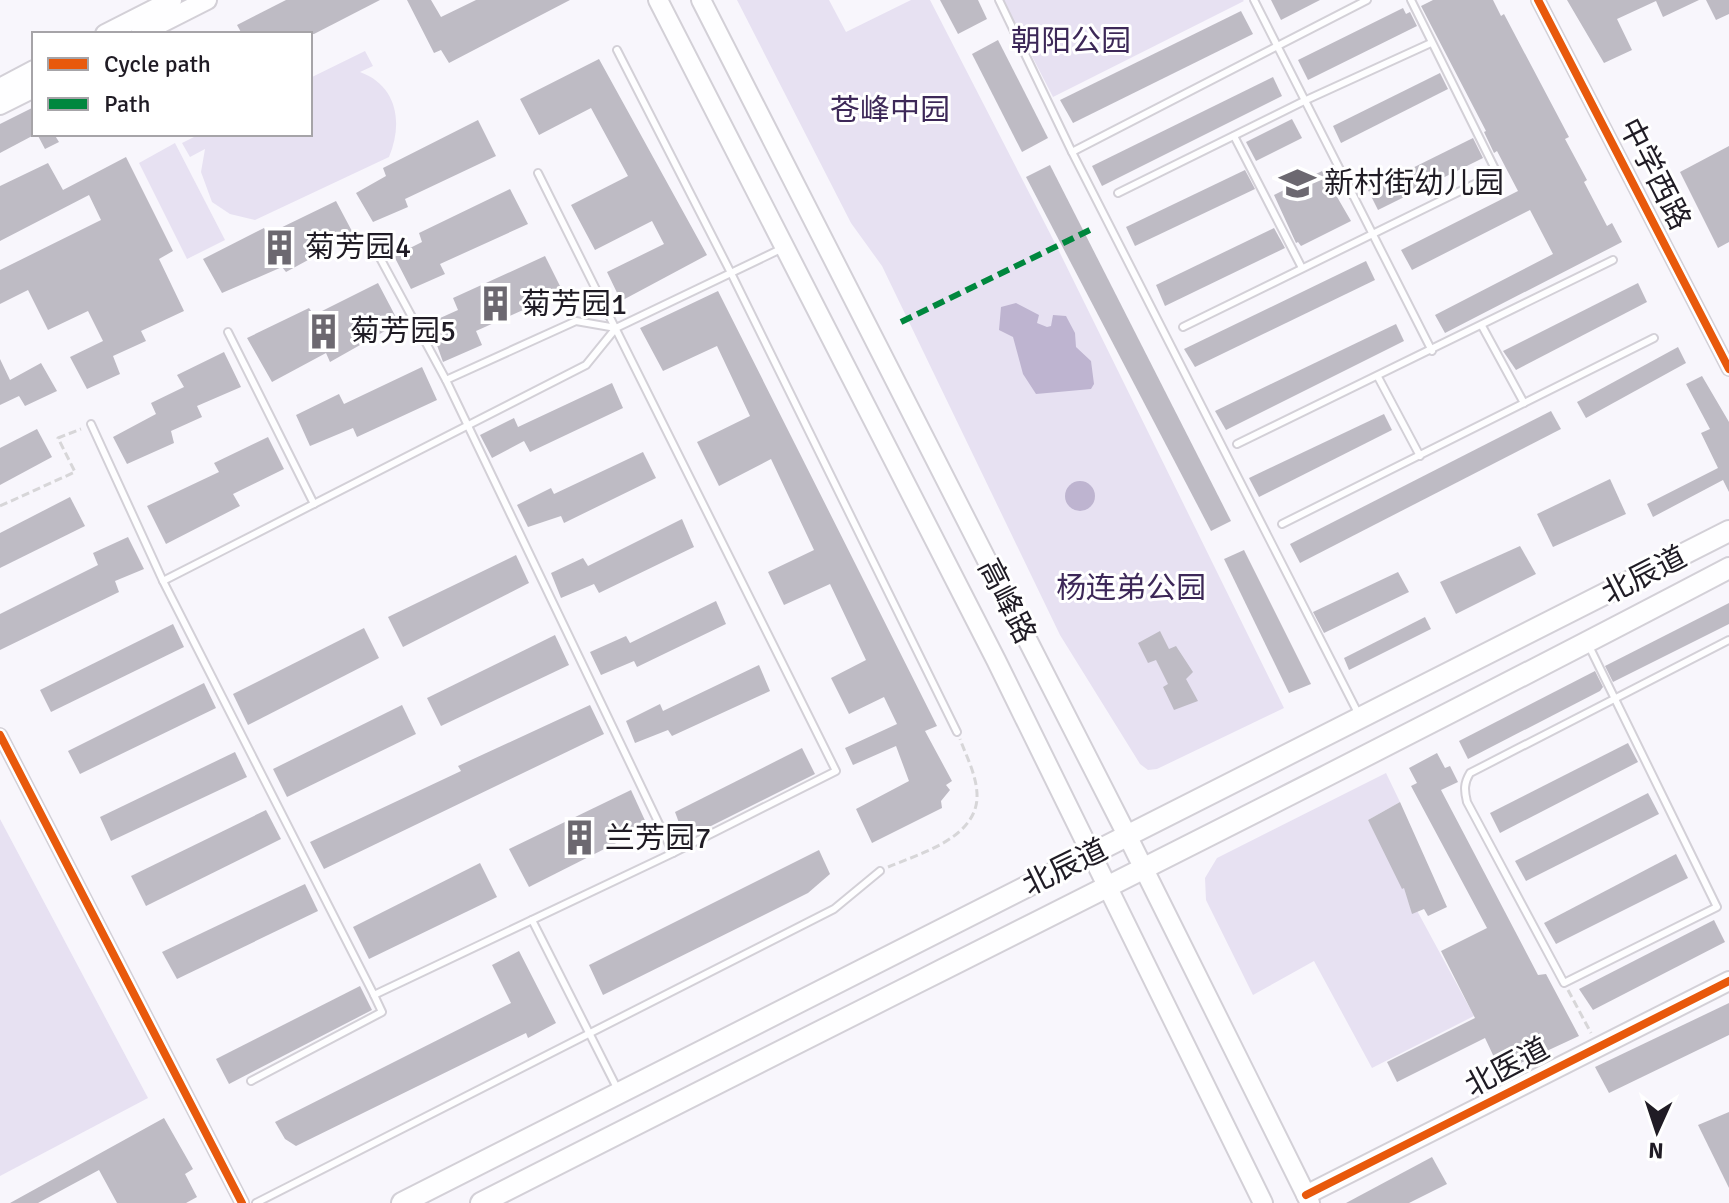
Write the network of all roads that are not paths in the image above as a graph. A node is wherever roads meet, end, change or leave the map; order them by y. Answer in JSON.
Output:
{"nodes":[{"id":1,"x":172,"y":0,"type":"edge"},
{"id":2,"x":207,"y":0,"type":"edge"},
{"id":3,"x":658,"y":0,"type":"edge"},
{"id":4,"x":701,"y":0,"type":"edge"},
{"id":5,"x":999,"y":0,"type":"edge"},
{"id":6,"x":1254,"y":0,"type":"edge"},
{"id":7,"x":1367,"y":0,"type":"edge"},
{"id":8,"x":1411,"y":0,"type":"edge"},
{"id":9,"x":1538,"y":0,"type":"edge"},
{"id":10,"x":109,"y":32,"type":"edge"},
{"id":11,"x":144,"y":32,"type":"edge"},
{"id":12,"x":1431,"y":43,"type":"junction"},
{"id":13,"x":1277,"y":48,"type":"junction"},
{"id":14,"x":617,"y":50,"type":"dead end"},
{"id":15,"x":32,"y":71,"type":"edge"},
{"id":16,"x":0,"y":88,"type":"edge"},
{"id":17,"x":32,"y":89,"type":"edge"},
{"id":18,"x":1304,"y":101,"type":"junction"},
{"id":19,"x":0,"y":105,"type":"edge"},
{"id":20,"x":1234,"y":136,"type":"junction"},
{"id":21,"x":1072,"y":152,"type":"junction"},
{"id":22,"x":538,"y":173,"type":"dead end"},
{"id":23,"x":1118,"y":193,"type":"dead end"},
{"id":24,"x":1372,"y":234,"type":"junction"},
{"id":25,"x":783,"y":248,"type":"junction"},
{"id":26,"x":379,"y":256,"type":"dead end"},
{"id":27,"x":1613,"y":260,"type":"dead end"},
{"id":28,"x":1302,"y":268,"type":"junction"},
{"id":29,"x":731,"y":273,"type":"junction"},
{"id":30,"x":1482,"y":326,"type":"junction"},
{"id":31,"x":1183,"y":327,"type":"dead end"},
{"id":32,"x":616,"y":328,"type":"junction"},
{"id":33,"x":228,"y":332,"type":"dead end"},
{"id":34,"x":1654,"y":338,"type":"dead end"},
{"id":35,"x":1432,"y":351,"type":"junction"},
{"id":36,"x":1729,"y":369,"type":"edge"},
{"id":37,"x":1378,"y":377,"type":"junction"},
{"id":38,"x":446,"y":380,"type":"junction"},
{"id":39,"x":1524,"y":403,"type":"junction"},
{"id":40,"x":91,"y":424,"type":"road end"},
{"id":41,"x":468,"y":426,"type":"junction"},
{"id":42,"x":1237,"y":444,"type":"dead end"},
{"id":43,"x":1420,"y":456,"type":"junction"},
{"id":44,"x":314,"y":504,"type":"junction"},
{"id":45,"x":1282,"y":524,"type":"dead end"},
{"id":46,"x":1729,"y":531,"type":"edge"},
{"id":47,"x":1729,"y":568,"type":"edge"},
{"id":48,"x":163,"y":581,"type":"junction"},
{"id":49,"x":1729,"y":640,"type":"edge"},
{"id":50,"x":1587,"y":642,"type":"junction"},
{"id":51,"x":1615,"y":699,"type":"junction"},
{"id":52,"x":1360,"y":719,"type":"junction"},
{"id":53,"x":957,"y":732,"type":"road end"},
{"id":54,"x":0,"y":735,"type":"edge"},
{"id":55,"x":1128,"y":837,"type":"junction"},
{"id":56,"x":673,"y":853,"type":"junction"},
{"id":57,"x":1091,"y":855,"type":"junction"},
{"id":58,"x":1144,"y":870,"type":"junction"},
{"id":59,"x":880,"y":871,"type":"road end"},
{"id":60,"x":1108,"y":888,"type":"junction"},
{"id":61,"x":532,"y":920,"type":"junction"},
{"id":62,"x":1729,"y":981,"type":"edge"},
{"id":63,"x":374,"y":995,"type":"junction"},
{"id":64,"x":590,"y":1034,"type":"junction"},
{"id":65,"x":251,"y":1081,"type":"dead end"},
{"id":66,"x":619,"y":1093,"type":"junction"},
{"id":67,"x":1308,"y":1199,"type":"edge"},
{"id":68,"x":242,"y":1203,"type":"edge"},
{"id":69,"x":256,"y":1203,"type":"edge"},
{"id":70,"x":402,"y":1203,"type":"edge"},
{"id":71,"x":481,"y":1203,"type":"edge"},
{"id":72,"x":1263,"y":1203,"type":"edge"}],
"edges":[{"from":1,"to":10,"type":"main road"},
{"from":2,"to":11,"type":"main road"},
{"from":3,"to":25,"type":"main road","name":"高峰路"},
{"from":4,"to":55,"type":"main road","name":"高峰路"},
{"from":5,"to":21,"type":"lane"},
{"from":6,"to":13,"type":"lane"},
{"from":7,"to":13,"type":"lane"},
{"from":8,"to":12,"type":"lane"},
{"from":9,"to":36,"type":"street","name":"中学西路"},
{"from":12,"to":18,"type":"lane"},
{"from":12,"to":24,"type":"lane"},
{"from":13,"to":18,"type":"lane"},
{"from":13,"to":21,"type":"lane"},
{"from":14,"to":29,"type":"lane"},
{"from":15,"to":16,"type":"main road"},
{"from":17,"to":19,"type":"main road"},
{"from":18,"to":20,"type":"lane"},
{"from":18,"to":24,"type":"lane"},
{"from":20,"to":23,"type":"lane"},
{"from":20,"to":28,"type":"lane"},
{"from":21,"to":52,"type":"lane"},
{"from":22,"to":32,"type":"lane"},
{"from":24,"to":28,"type":"lane"},
{"from":24,"to":35,"type":"lane"},
{"from":25,"to":29,"type":"lane"},
{"from":25,"to":57,"type":"main road","name":"高峰路"},
{"from":26,"to":38,"type":"lane"},
{"from":27,"to":30,"type":"lane"},
{"from":28,"to":31,"type":"lane"},
{"from":29,"to":32,"type":"lane"},
{"from":29,"to":53,"type":"lane"},
{"from":30,"to":35,"type":"lane"},
{"from":30,"to":39,"type":"lane"},
{"from":32,"to":38,"type":"lane"},
{"from":32,"to":41,"type":"lane"},
{"from":32,"to":56,"type":"lane"},
{"from":33,"to":44,"type":"lane"},
{"from":34,"to":39,"type":"lane"},
{"from":35,"to":37,"type":"lane"},
{"from":37,"to":42,"type":"lane"},
{"from":37,"to":43,"type":"lane"},
{"from":38,"to":41,"type":"lane"},
{"from":39,"to":43,"type":"lane"},
{"from":40,"to":48,"type":"lane"},
{"from":41,"to":44,"type":"lane"},
{"from":41,"to":56,"type":"lane"},
{"from":43,"to":45,"type":"lane"},
{"from":44,"to":48,"type":"lane"},
{"from":46,"to":52,"type":"main road","name":"北辰道"},
{"from":47,"to":50,"type":"main road","name":"北辰道"},
{"from":48,"to":63,"type":"lane"},
{"from":49,"to":51,"type":"lane"},
{"from":50,"to":51,"type":"lane"},
{"from":50,"to":58,"type":"main road","name":"北辰道"},
{"from":51,"to":51,"type":"lane"},
{"from":52,"to":55,"type":"main road","name":"北辰道"},
{"from":54,"to":68,"type":"street"},
{"from":55,"to":57,"type":"main road","name":"北辰道"},
{"from":55,"to":58,"type":"main road","name":"高峰路"},
{"from":56,"to":61,"type":"lane"},
{"from":57,"to":60,"type":"main road","name":"高峰路"},
{"from":57,"to":66,"type":"main road","name":"北辰道"},
{"from":58,"to":60,"type":"main road","name":"北辰道"},
{"from":58,"to":67,"type":"main road","name":"高峰路"},
{"from":59,"to":64,"type":"lane"},
{"from":60,"to":71,"type":"main road","name":"北辰道"},
{"from":60,"to":72,"type":"main road","name":"高峰路"},
{"from":61,"to":63,"type":"lane"},
{"from":61,"to":64,"type":"lane"},
{"from":62,"to":67,"type":"main road","name":"北医道"},
{"from":63,"to":65,"type":"lane"},
{"from":64,"to":66,"type":"lane"},
{"from":64,"to":69,"type":"lane"},
{"from":66,"to":70,"type":"main road","name":"北辰道"}]}
